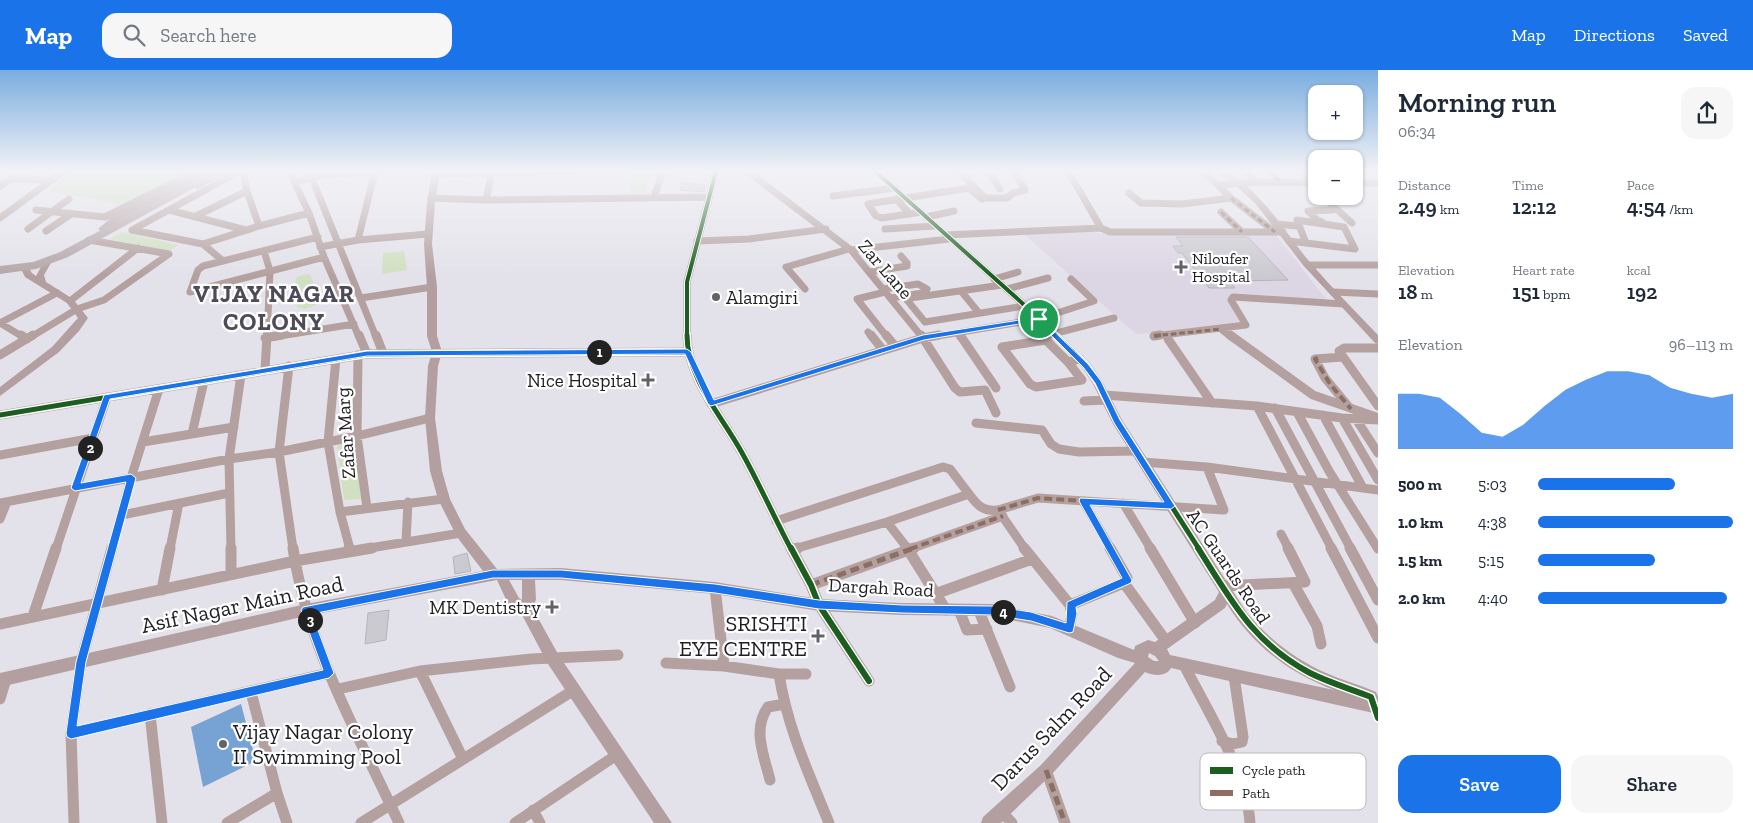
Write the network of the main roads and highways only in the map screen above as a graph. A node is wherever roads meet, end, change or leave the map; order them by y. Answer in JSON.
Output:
{"nodes":[{"id":1,"x":141,"y":206,"type":"edge"},
{"id":2,"x":148,"y":206,"type":"edge"},
{"id":3,"x":150,"y":206,"type":"edge"},
{"id":4,"x":158,"y":206,"type":"edge"},
{"id":5,"x":431,"y":206,"type":"edge"},
{"id":6,"x":911,"y":206,"type":"edge"},
{"id":7,"x":1262,"y":206,"type":"edge"},
{"id":8,"x":121,"y":221,"type":"junction"},
{"id":9,"x":105,"y":229,"type":"junction"},
{"id":10,"x":0,"y":263,"type":"edge"},
{"id":11,"x":47,"y":263,"type":"junction"},
{"id":12,"x":25,"y":268,"type":"junction"},
{"id":13,"x":0,"y":270,"type":"edge"},
{"id":14,"x":42,"y":283,"type":"junction"},
{"id":15,"x":1378,"y":341,"type":"edge"},
{"id":16,"x":0,"y":392,"type":"edge"},
{"id":17,"x":497,"y":574,"type":"junction"},
{"id":18,"x":528,"y":574,"type":"junction"},
{"id":19,"x":1224,"y":589,"type":"junction"},
{"id":20,"x":526,"y":608,"type":"junction"},
{"id":21,"x":1162,"y":650,"type":"junction"},
{"id":22,"x":1142,"y":660,"type":"junction"},
{"id":23,"x":3,"y":680,"type":"edge"},
{"id":24,"x":1373,"y":705,"type":"edge"},
{"id":25,"x":664,"y":823,"type":"edge"},
{"id":26,"x":989,"y":823,"type":"edge"}],
"edges":[{"from":1,"to":9,"type":"main road"},
{"from":2,"to":8,"type":"highway"},
{"from":3,"to":8,"type":"highway"},
{"from":4,"to":9,"type":"main road"},
{"from":5,"to":17,"type":"main road"},
{"from":6,"to":19,"type":"main road","name":"AC Guards Road"},
{"from":7,"to":15,"type":"main road"},
{"from":8,"to":9,"type":"highway"},
{"from":9,"to":10,"type":"highway"},
{"from":9,"to":11,"type":"highway"},
{"from":11,"to":12,"type":"highway"},
{"from":11,"to":14,"type":"main road"},
{"from":12,"to":13,"type":"highway"},
{"from":12,"to":14,"type":"main road"},
{"from":14,"to":16,"type":"main road"},
{"from":17,"to":18,"type":"main road","name":"Dargah Road"},
{"from":17,"to":20,"type":"main road"},
{"from":17,"to":23,"type":"main road","name":"Asif Nagar Main Road"},
{"from":18,"to":20,"type":"main road"},
{"from":18,"to":22,"type":"main road","name":"Dargah Road"},
{"from":19,"to":21,"type":"main road"},
{"from":19,"to":24,"type":"main road","name":"AC Guards Road"},
{"from":20,"to":25,"type":"main road"},
{"from":21,"to":22,"type":"main road"},
{"from":21,"to":22,"type":"main road"},
{"from":21,"to":24,"type":"main road"},
{"from":22,"to":26,"type":"main road","name":"Darus Salm Road"}]}
